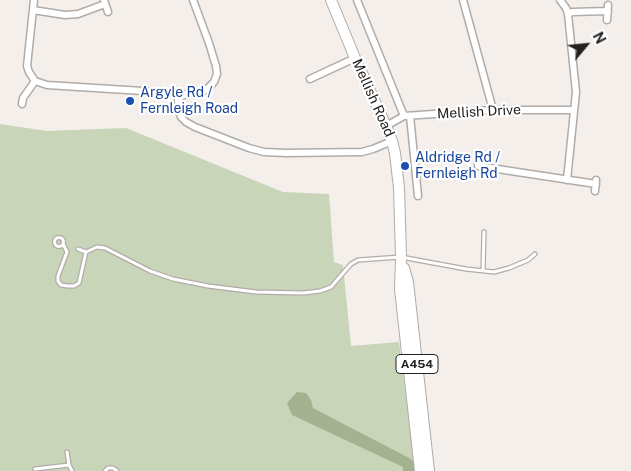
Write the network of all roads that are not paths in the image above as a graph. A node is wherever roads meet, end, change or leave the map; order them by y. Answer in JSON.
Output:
{"nodes":[{"id":1,"x":34,"y":0,"type":"edge"},
{"id":2,"x":194,"y":0,"type":"edge"},
{"id":3,"x":331,"y":0,"type":"edge"},
{"id":4,"x":357,"y":0,"type":"edge"},
{"id":5,"x":463,"y":0,"type":"edge"},
{"id":6,"x":560,"y":0,"type":"edge"},
{"id":7,"x":104,"y":2,"type":"edge"},
{"id":8,"x":33,"y":10,"type":"junction"},
{"id":9,"x":108,"y":12,"type":"dead end"},
{"id":10,"x":568,"y":14,"type":"junction"},
{"id":11,"x":607,"y":20,"type":"dead end"},
{"id":12,"x":355,"y":58,"type":"junction"},
{"id":13,"x":310,"y":79,"type":"dead end"},
{"id":14,"x":35,"y":81,"type":"junction"},
{"id":15,"x":180,"y":97,"type":"junction"},
{"id":16,"x":21,"y":99,"type":"dead end"},
{"id":17,"x":493,"y":110,"type":"junction"},
{"id":18,"x":574,"y":110,"type":"junction"},
{"id":19,"x":407,"y":116,"type":"junction"},
{"id":20,"x":386,"y":126,"type":"junction"},
{"id":21,"x":392,"y":141,"type":"junction"},
{"id":22,"x":478,"y":159,"type":"dead end"},
{"id":23,"x":567,"y":180,"type":"junction"},
{"id":24,"x":596,"y":185,"type":"dead end"},
{"id":25,"x":418,"y":196,"type":"dead end"},
{"id":26,"x":484,"y":232,"type":"dead end"},
{"id":27,"x":63,"y":244,"type":"dead end"},
{"id":28,"x":78,"y":249,"type":"dead end"},
{"id":29,"x":86,"y":252,"type":"junction"},
{"id":30,"x":535,"y":254,"type":"dead end"},
{"id":31,"x":401,"y":257,"type":"junction"},
{"id":32,"x":483,"y":270,"type":"junction"},
{"id":33,"x":67,"y":452,"type":"dead end"},
{"id":34,"x":69,"y":465,"type":"junction"},
{"id":35,"x":35,"y":469,"type":"dead end"},
{"id":36,"x":72,"y":471,"type":"edge"},
{"id":37,"x":105,"y":471,"type":"edge"},
{"id":38,"x":116,"y":471,"type":"edge"},
{"id":39,"x":420,"y":471,"type":"edge"},
{"id":40,"x":429,"y":471,"type":"edge"}],
"edges":[{"from":1,"to":8,"type":"street"},
{"from":2,"to":15,"type":"street"},
{"from":3,"to":12,"type":"main road","name":"Mellish Road","number":"A454"},
{"from":4,"to":19,"type":"street","name":"Mellish Road"},
{"from":5,"to":17,"type":"street"},
{"from":6,"to":10,"type":"street"},
{"from":7,"to":8,"type":"street"},
{"from":7,"to":9,"type":"street"},
{"from":8,"to":14,"type":"street"},
{"from":10,"to":11,"type":"street"},
{"from":10,"to":18,"type":"street"},
{"from":12,"to":13,"type":"street"},
{"from":12,"to":20,"type":"main road","name":"Mellish Road","number":"A454"},
{"from":14,"to":15,"type":"street"},
{"from":14,"to":16,"type":"street"},
{"from":15,"to":21,"type":"street"},
{"from":17,"to":18,"type":"street","name":"Mellish Drive"},
{"from":17,"to":19,"type":"street","name":"Mellish Drive"},
{"from":18,"to":23,"type":"street"},
{"from":19,"to":20,"type":"street","name":"Mellish Drive"},
{"from":19,"to":25,"type":"street","name":"Mellish Road"},
{"from":20,"to":21,"type":"main road","name":"Mellish Road","number":"A454"},
{"from":21,"to":31,"type":"main road","name":"Mellish Road","number":"A454"},
{"from":22,"to":23,"type":"street"},
{"from":23,"to":24,"type":"street"},
{"from":26,"to":32,"type":"lane"},
{"from":27,"to":29,"type":"lane"},
{"from":28,"to":29,"type":"lane"},
{"from":29,"to":31,"type":"lane"},
{"from":30,"to":32,"type":"lane"},
{"from":31,"to":32,"type":"lane"},
{"from":31,"to":39,"type":"main road","number":"A454"},
{"from":31,"to":40,"type":"main road","number":"A454"},
{"from":33,"to":34,"type":"lane"},
{"from":34,"to":35,"type":"lane"},
{"from":34,"to":36,"type":"lane"},
{"from":37,"to":38,"type":"lane"}]}
